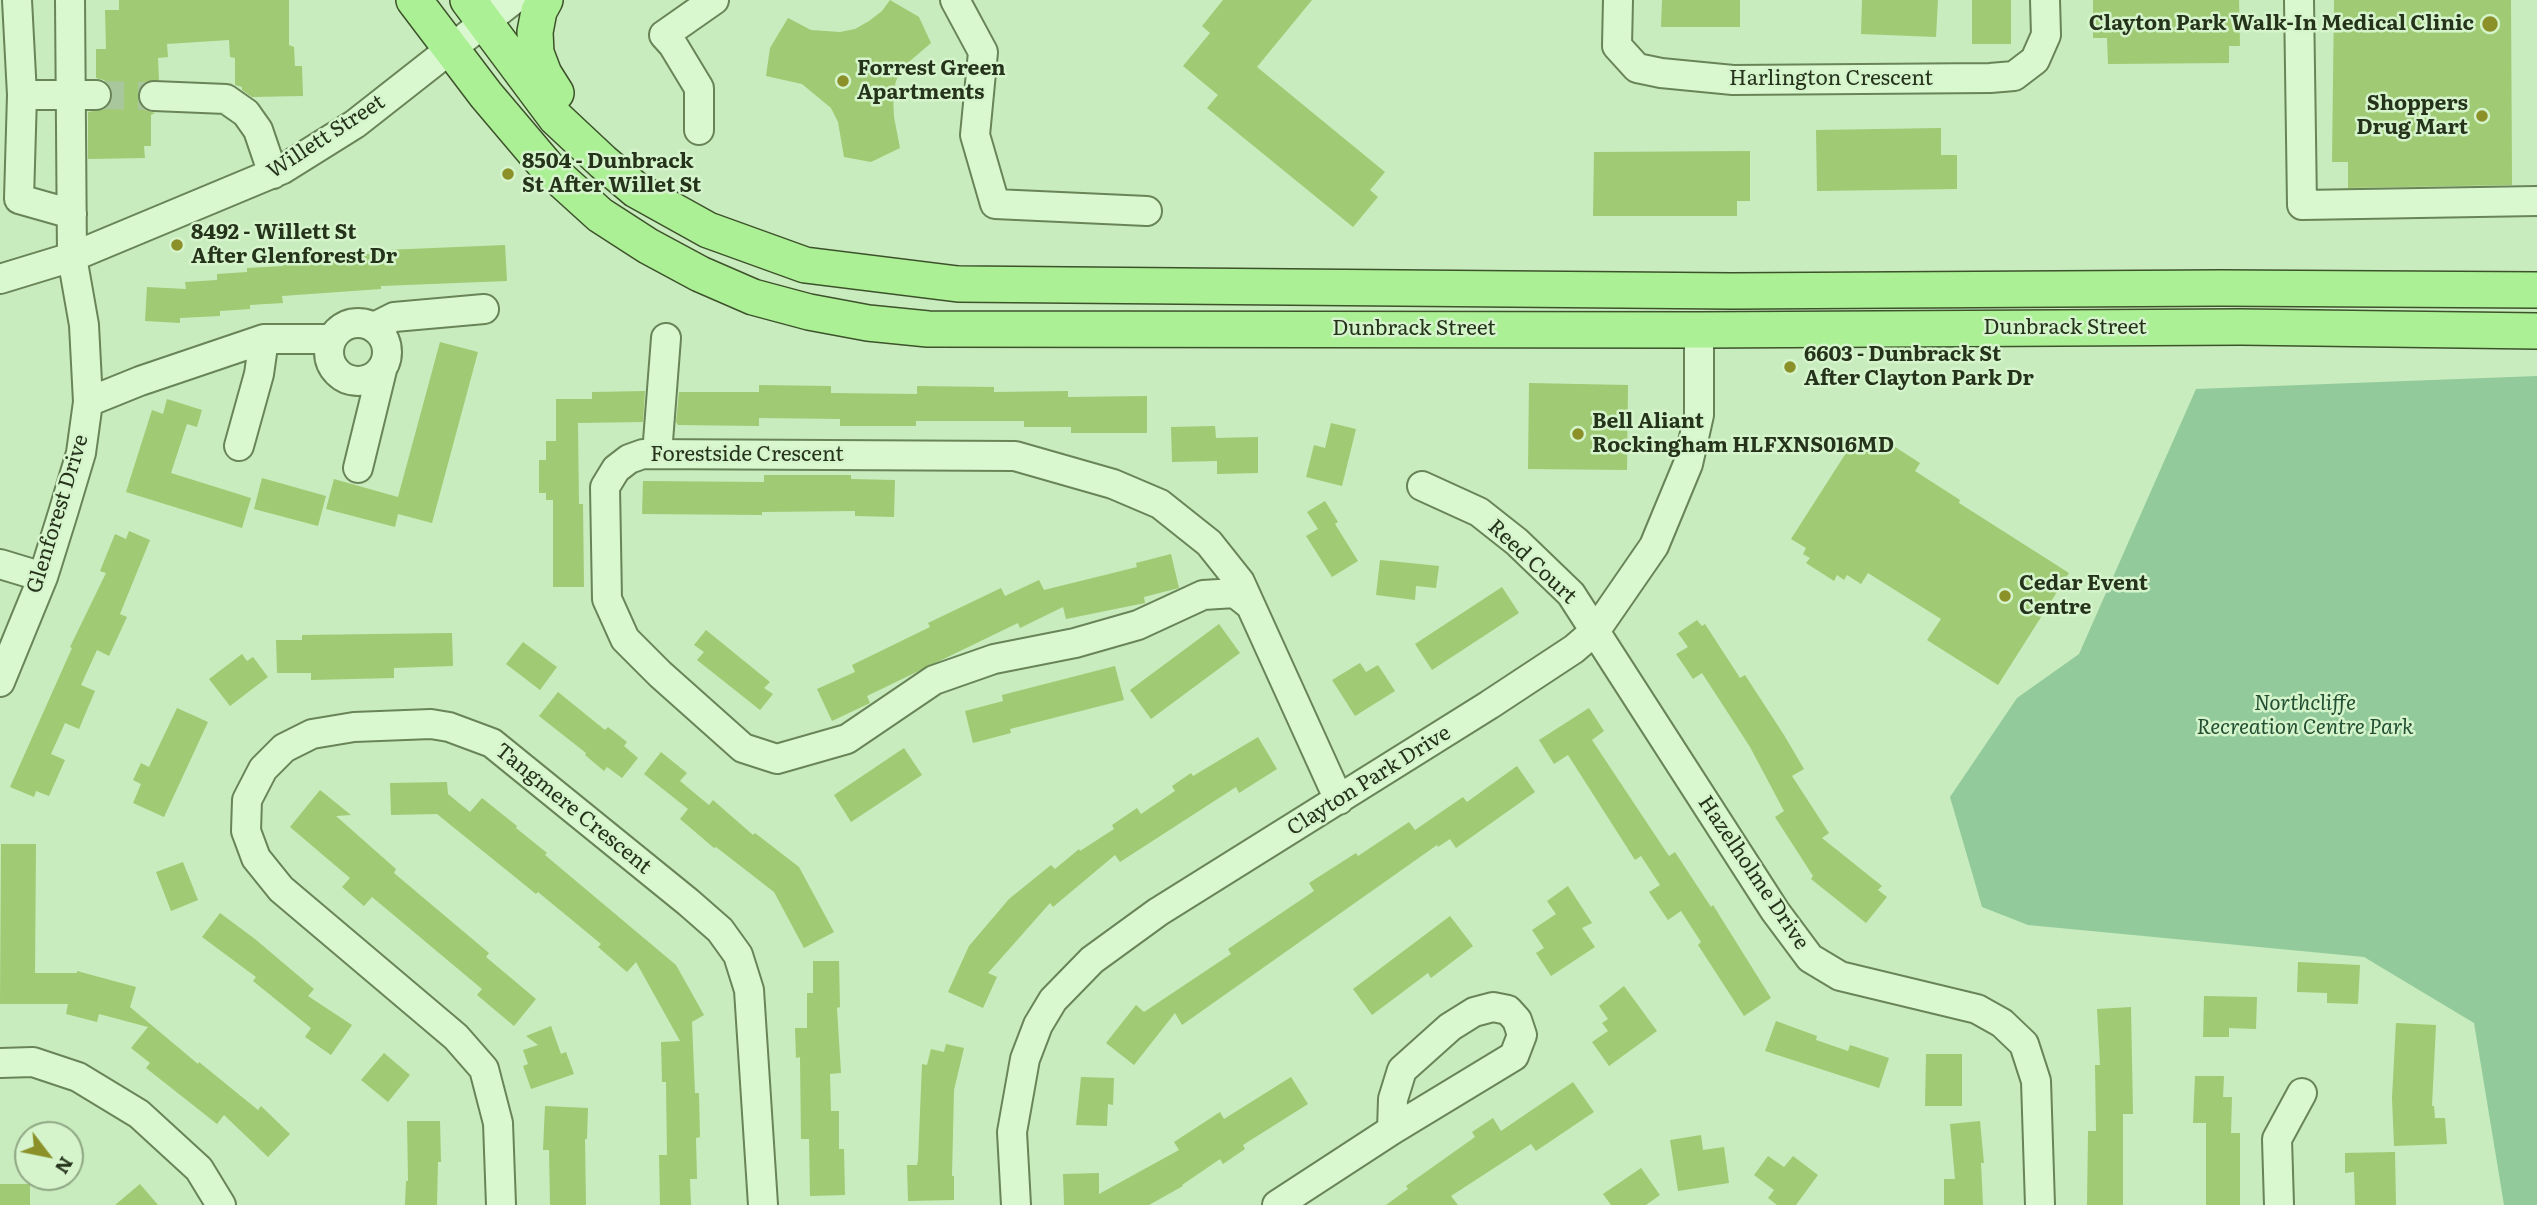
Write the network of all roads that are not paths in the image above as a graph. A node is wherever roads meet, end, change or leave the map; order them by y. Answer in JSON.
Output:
{"nodes":[{"id":1,"x":17,"y":0,"type":"edge"},
{"id":2,"x":69,"y":0,"type":"edge"},
{"id":3,"x":414,"y":0,"type":"edge"},
{"id":4,"x":513,"y":0,"type":"edge"},
{"id":5,"x":545,"y":0,"type":"edge"},
{"id":6,"x":714,"y":0,"type":"edge"},
{"id":7,"x":954,"y":0,"type":"edge"},
{"id":8,"x":1618,"y":0,"type":"edge"},
{"id":9,"x":2045,"y":0,"type":"edge"},
{"id":10,"x":2299,"y":0,"type":"edge"},
{"id":11,"x":476,"y":11,"type":"edge"},
{"id":12,"x":451,"y":48,"type":"junction"},
{"id":13,"x":22,"y":95,"type":"junction"},
{"id":14,"x":83,"y":95,"type":"junction"},
{"id":15,"x":154,"y":96,"type":"tunnel mouth"},
{"id":16,"x":699,"y":130,"type":"dead end"},
{"id":17,"x":603,"y":162,"type":"junction"},
{"id":18,"x":272,"y":174,"type":"junction"},
{"id":19,"x":2537,"y":201,"type":"edge"},
{"id":20,"x":1147,"y":211,"type":"dead end"},
{"id":21,"x":72,"y":214,"type":"junction"},
{"id":22,"x":72,"y":257,"type":"junction"},
{"id":23,"x":0,"y":279,"type":"edge"},
{"id":24,"x":2537,"y":289,"type":"edge"},
{"id":25,"x":484,"y":309,"type":"dead end"},
{"id":26,"x":374,"y":327,"type":"junction"},
{"id":27,"x":1699,"y":330,"type":"junction"},
{"id":28,"x":2537,"y":331,"type":"edge"},
{"id":29,"x":666,"y":338,"type":"dead end"},
{"id":30,"x":264,"y":339,"type":"junction"},
{"id":31,"x":331,"y":340,"type":"junction"},
{"id":32,"x":382,"y":370,"type":"junction"},
{"id":33,"x":88,"y":402,"type":"junction"},
{"id":34,"x":239,"y":446,"type":"dead end"},
{"id":35,"x":657,"y":454,"type":"junction"},
{"id":36,"x":358,"y":468,"type":"dead end"},
{"id":37,"x":1422,"y":486,"type":"dead end"},
{"id":38,"x":0,"y":564,"type":"edge"},
{"id":39,"x":43,"y":577,"type":"junction"},
{"id":40,"x":1245,"y":594,"type":"junction"},
{"id":41,"x":1596,"y":630,"type":"junction"},
{"id":42,"x":0,"y":682,"type":"edge"},
{"id":43,"x":1339,"y":800,"type":"junction"},
{"id":44,"x":0,"y":1063,"type":"edge"},
{"id":45,"x":2302,"y":1093,"type":"dead end"},
{"id":46,"x":1392,"y":1130,"type":"junction"},
{"id":47,"x":221,"y":1205,"type":"edge"},
{"id":48,"x":501,"y":1205,"type":"edge"},
{"id":49,"x":763,"y":1205,"type":"edge"},
{"id":50,"x":1016,"y":1205,"type":"edge"},
{"id":51,"x":1278,"y":1205,"type":"edge"},
{"id":52,"x":2040,"y":1205,"type":"edge"},
{"id":53,"x":2279,"y":1205,"type":"edge"}],
"edges":[{"from":1,"to":13,"type":"street"},
{"from":2,"to":14,"type":"street","name":"Glenforest Drive"},
{"from":3,"to":12,"type":"main road","name":"Dunbrack Street"},
{"from":4,"to":11,"type":"street","name":"Willett Street"},
{"from":5,"to":17,"type":"main road"},
{"from":6,"to":16,"type":"street"},
{"from":7,"to":20,"type":"street"},
{"from":8,"to":9,"type":"street","name":"Harlington Crescent"},
{"from":10,"to":19,"type":"street"},
{"from":11,"to":12,"type":"street","name":"Willett Street"},
{"from":11,"to":17,"type":"main road","name":"Dunbrack Street"},
{"from":12,"to":18,"type":"street","name":"Willett Street"},
{"from":12,"to":27,"type":"main road","name":"Dunbrack Street"},
{"from":13,"to":14,"type":"street"},
{"from":13,"to":21,"type":"street"},
{"from":14,"to":21,"type":"street","name":"Glenforest Drive"},
{"from":15,"to":18,"type":"street"},
{"from":17,"to":24,"type":"main road","name":"Dunbrack Street"},
{"from":18,"to":22,"type":"street","name":"Willett Street"},
{"from":21,"to":22,"type":"street","name":"Glenforest Drive"},
{"from":22,"to":23,"type":"street","name":"Willett Street"},
{"from":22,"to":33,"type":"street","name":"Glenforest Drive"},
{"from":25,"to":26,"type":"street"},
{"from":26,"to":31,"type":"street"},
{"from":26,"to":32,"type":"street"},
{"from":27,"to":28,"type":"main road","name":"Dunbrack Street"},
{"from":27,"to":41,"type":"street","name":"Clayton Park Drive"},
{"from":29,"to":35,"type":"street"},
{"from":30,"to":31,"type":"street"},
{"from":30,"to":33,"type":"street"},
{"from":30,"to":34,"type":"street"},
{"from":31,"to":32,"type":"street"},
{"from":32,"to":36,"type":"street"},
{"from":33,"to":39,"type":"street","name":"Glenforest Drive"},
{"from":35,"to":40,"type":"street","name":"Forestside Crescent"},
{"from":35,"to":40,"type":"street","name":"Forestside Crescent"},
{"from":37,"to":41,"type":"street","name":"Reed Court"},
{"from":38,"to":39,"type":"street"},
{"from":39,"to":42,"type":"street","name":"Glenforest Drive"},
{"from":40,"to":43,"type":"street","name":"Forestside Crescent"},
{"from":41,"to":43,"type":"street","name":"Clayton Park Drive"},
{"from":41,"to":52,"type":"street","name":"Hazelholme Drive"},
{"from":43,"to":50,"type":"street","name":"Clayton Park Drive"},
{"from":44,"to":47,"type":"street"},
{"from":45,"to":53,"type":"street"},
{"from":46,"to":46,"type":"street"},
{"from":46,"to":51,"type":"street"},
{"from":48,"to":49,"type":"street","name":"Tangmere Crescent"}]}
